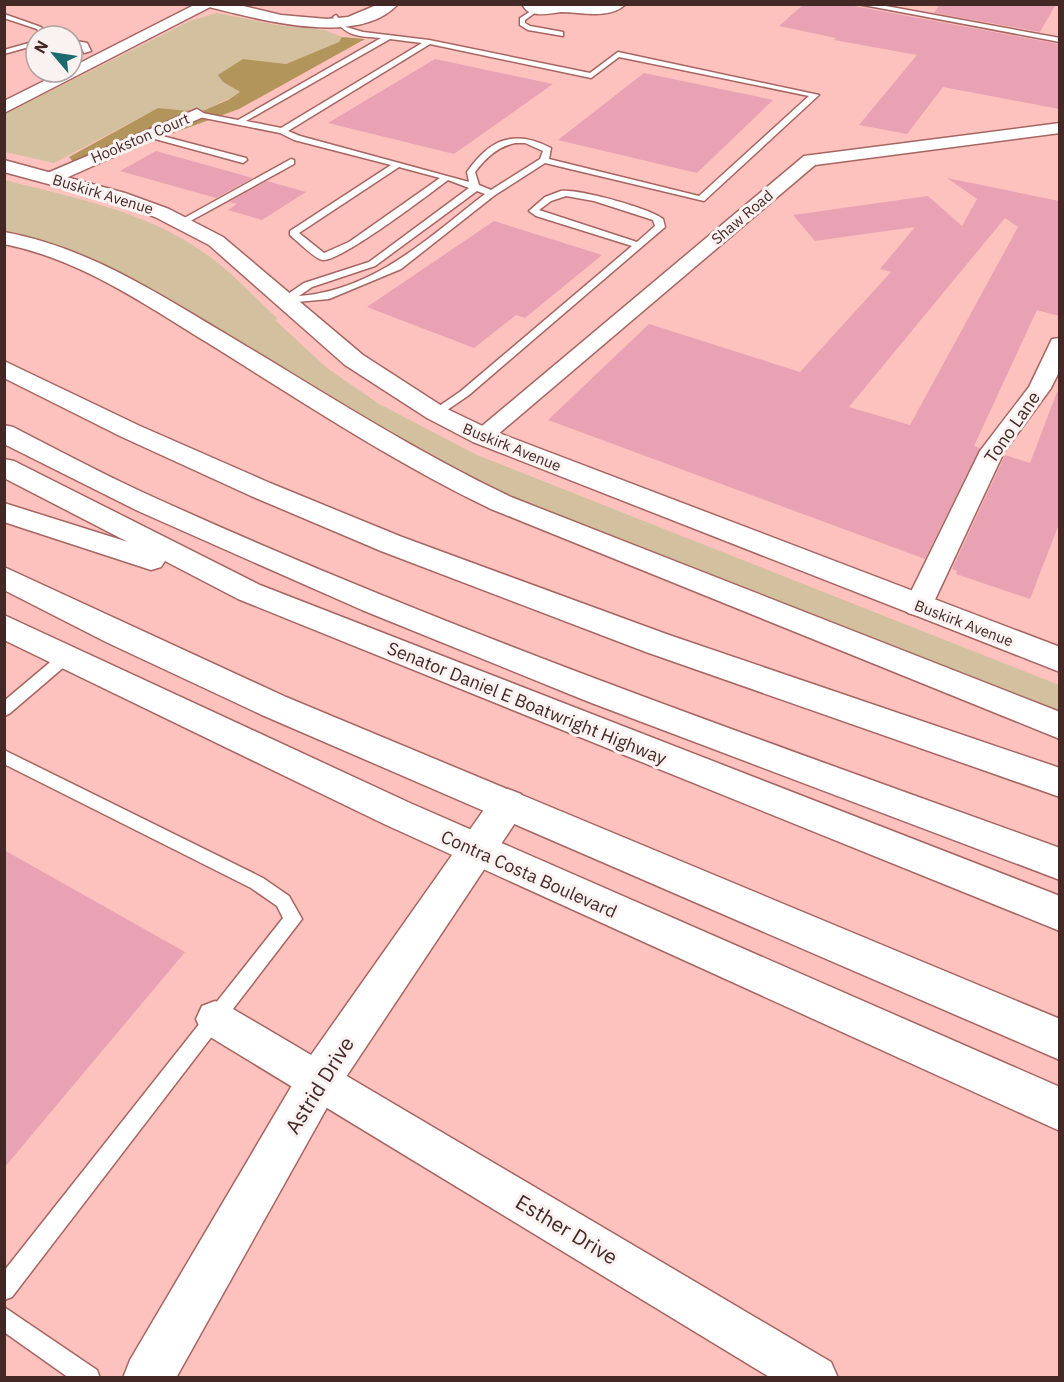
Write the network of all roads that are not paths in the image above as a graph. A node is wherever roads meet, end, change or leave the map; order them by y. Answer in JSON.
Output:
{"nodes":[{"id":1,"x":189,"y":4,"type":"edge"},
{"id":2,"x":209,"y":4,"type":"edge"},
{"id":3,"x":214,"y":4,"type":"edge"},
{"id":4,"x":260,"y":4,"type":"edge"},
{"id":5,"x":378,"y":4,"type":"edge"},
{"id":6,"x":391,"y":4,"type":"edge"},
{"id":7,"x":620,"y":4,"type":"edge"},
{"id":8,"x":861,"y":4,"type":"edge"},
{"id":9,"x":561,"y":6,"type":"edge"},
{"id":10,"x":532,"y":7,"type":"edge"},
{"id":11,"x":4,"y":16,"type":"edge"},
{"id":12,"x":337,"y":21,"type":"junction"},
{"id":13,"x":27,"y":24,"type":"edge"},
{"id":14,"x":560,"y":34,"type":"dead end"},
{"id":15,"x":387,"y":38,"type":"junction"},
{"id":16,"x":1059,"y":40,"type":"edge"},
{"id":17,"x":429,"y":42,"type":"junction"},
{"id":18,"x":24,"y":46,"type":"edge"},
{"id":19,"x":84,"y":50,"type":"edge"},
{"id":20,"x":4,"y":52,"type":"edge"},
{"id":21,"x":24,"y":82,"type":"edge"},
{"id":22,"x":4,"y":91,"type":"edge"},
{"id":23,"x":4,"y":108,"type":"edge"},
{"id":24,"x":197,"y":114,"type":"joint"},
{"id":25,"x":241,"y":121,"type":"junction"},
{"id":26,"x":1059,"y":128,"type":"edge"},
{"id":27,"x":282,"y":131,"type":"junction"},
{"id":28,"x":147,"y":134,"type":"junction"},
{"id":29,"x":243,"y":160,"type":"dead end"},
{"id":30,"x":544,"y":160,"type":"junction"},
{"id":31,"x":291,"y":162,"type":"dead end"},
{"id":32,"x":398,"y":164,"type":"junction"},
{"id":33,"x":4,"y":166,"type":"edge"},
{"id":34,"x":447,"y":177,"type":"junction"},
{"id":35,"x":51,"y":178,"type":"junction"},
{"id":36,"x":475,"y":188,"type":"junction"},
{"id":37,"x":492,"y":193,"type":"junction"},
{"id":38,"x":182,"y":222,"type":"junction"},
{"id":39,"x":4,"y":238,"type":"edge"},
{"id":40,"x":638,"y":245,"type":"junction"},
{"id":41,"x":286,"y":300,"type":"junction"},
{"id":42,"x":1059,"y":344,"type":"edge"},
{"id":43,"x":4,"y":368,"type":"edge"},
{"id":44,"x":436,"y":413,"type":"junction"},
{"id":45,"x":4,"y":433,"type":"edge"},
{"id":46,"x":482,"y":436,"type":"junction"},
{"id":47,"x":4,"y":467,"type":"edge"},
{"id":48,"x":4,"y":512,"type":"edge"},
{"id":49,"x":4,"y":577,"type":"edge"},
{"id":50,"x":249,"y":592,"type":"junction"},
{"id":51,"x":918,"y":606,"type":"junction"},
{"id":52,"x":4,"y":626,"type":"edge"},
{"id":53,"x":66,"y":657,"type":"junction"},
{"id":54,"x":1059,"y":660,"type":"edge"},
{"id":55,"x":4,"y":710,"type":"edge"},
{"id":56,"x":1059,"y":726,"type":"edge"},
{"id":57,"x":4,"y":756,"type":"edge"},
{"id":58,"x":1059,"y":783,"type":"edge"},
{"id":59,"x":508,"y":804,"type":"junction"},
{"id":60,"x":476,"y":850,"type":"junction"},
{"id":61,"x":1059,"y":864,"type":"edge"},
{"id":62,"x":1059,"y":914,"type":"edge"},
{"id":63,"x":215,"y":1019,"type":"junction"},
{"id":64,"x":1059,"y":1040,"type":"edge"},
{"id":65,"x":319,"y":1080,"type":"junction"},
{"id":66,"x":1059,"y":1109,"type":"edge"},
{"id":67,"x":4,"y":1288,"type":"edge"},
{"id":68,"x":4,"y":1318,"type":"edge"},
{"id":69,"x":89,"y":1377,"type":"edge"},
{"id":70,"x":148,"y":1377,"type":"edge"},
{"id":71,"x":814,"y":1377,"type":"edge"}],
"edges":[{"from":1,"to":19,"type":"main road"},
{"from":2,"to":23,"type":"main road"},
{"from":3,"to":12,"type":"main road"},
{"from":4,"to":12,"type":"main road"},
{"from":5,"to":12,"type":"main road"},
{"from":6,"to":12,"type":"main road"},
{"from":7,"to":9,"type":"street"},
{"from":8,"to":16,"type":"lane"},
{"from":9,"to":10,"type":"street"},
{"from":10,"to":14,"type":"lane"},
{"from":11,"to":13,"type":"lane"},
{"from":12,"to":15,"type":"lane"},
{"from":15,"to":17,"type":"lane"},
{"from":15,"to":25,"type":"lane"},
{"from":17,"to":27,"type":"lane"},
{"from":17,"to":30,"type":"lane"},
{"from":18,"to":20,"type":"lane"},
{"from":21,"to":22,"type":"main road"},
{"from":24,"to":25,"type":"lane"},
{"from":24,"to":28,"type":"street","name":"Hookston Court"},
{"from":25,"to":27,"type":"lane"},
{"from":26,"to":46,"type":"street","name":"Shaw Road"},
{"from":27,"to":32,"type":"lane"},
{"from":28,"to":29,"type":"lane"},
{"from":28,"to":35,"type":"street","name":"Hookston Court"},
{"from":30,"to":36,"type":"lane"},
{"from":30,"to":37,"type":"lane"},
{"from":31,"to":38,"type":"lane"},
{"from":32,"to":34,"type":"lane"},
{"from":32,"to":34,"type":"lane"},
{"from":33,"to":35,"type":"main road","name":"Buskirk Avenue"},
{"from":34,"to":36,"type":"lane"},
{"from":35,"to":38,"type":"main road","name":"Buskirk Avenue"},
{"from":36,"to":37,"type":"lane"},
{"from":36,"to":41,"type":"lane"},
{"from":37,"to":41,"type":"lane"},
{"from":38,"to":41,"type":"main road","name":"Buskirk Avenue"},
{"from":39,"to":56,"type":"main road"},
{"from":40,"to":40,"type":"lane"},
{"from":40,"to":44,"type":"lane"},
{"from":41,"to":44,"type":"main road","name":"Buskirk Avenue"},
{"from":42,"to":51,"type":"street","name":"Tono Lane"},
{"from":43,"to":58,"type":"main road"},
{"from":44,"to":46,"type":"main road","name":"Buskirk Avenue"},
{"from":45,"to":61,"type":"main road"},
{"from":46,"to":51,"type":"main road","name":"Buskirk Avenue"},
{"from":47,"to":50,"type":"main road","name":"Senator Daniel E Boatwright Highway"},
{"from":48,"to":50,"type":"main road"},
{"from":49,"to":59,"type":"main road"},
{"from":50,"to":62,"type":"main road","name":"Senator Daniel E Boatwright Highway"},
{"from":51,"to":54,"type":"main road","name":"Buskirk Avenue"},
{"from":52,"to":53,"type":"main road","name":"Contra Costa Boulevard"},
{"from":53,"to":55,"type":"lane"},
{"from":53,"to":60,"type":"main road","name":"Contra Costa Boulevard"},
{"from":57,"to":63,"type":"lane"},
{"from":59,"to":60,"type":"main road","name":"Astrid Drive"},
{"from":59,"to":64,"type":"main road"},
{"from":60,"to":65,"type":"main road","name":"Astrid Drive"},
{"from":60,"to":66,"type":"main road","name":"Contra Costa Boulevard"},
{"from":63,"to":65,"type":"street","name":"Esther Drive"},
{"from":63,"to":67,"type":"lane"},
{"from":65,"to":70,"type":"main road","name":"Astrid Drive"},
{"from":65,"to":71,"type":"street","name":"Esther Drive"},
{"from":68,"to":69,"type":"lane"}]}
